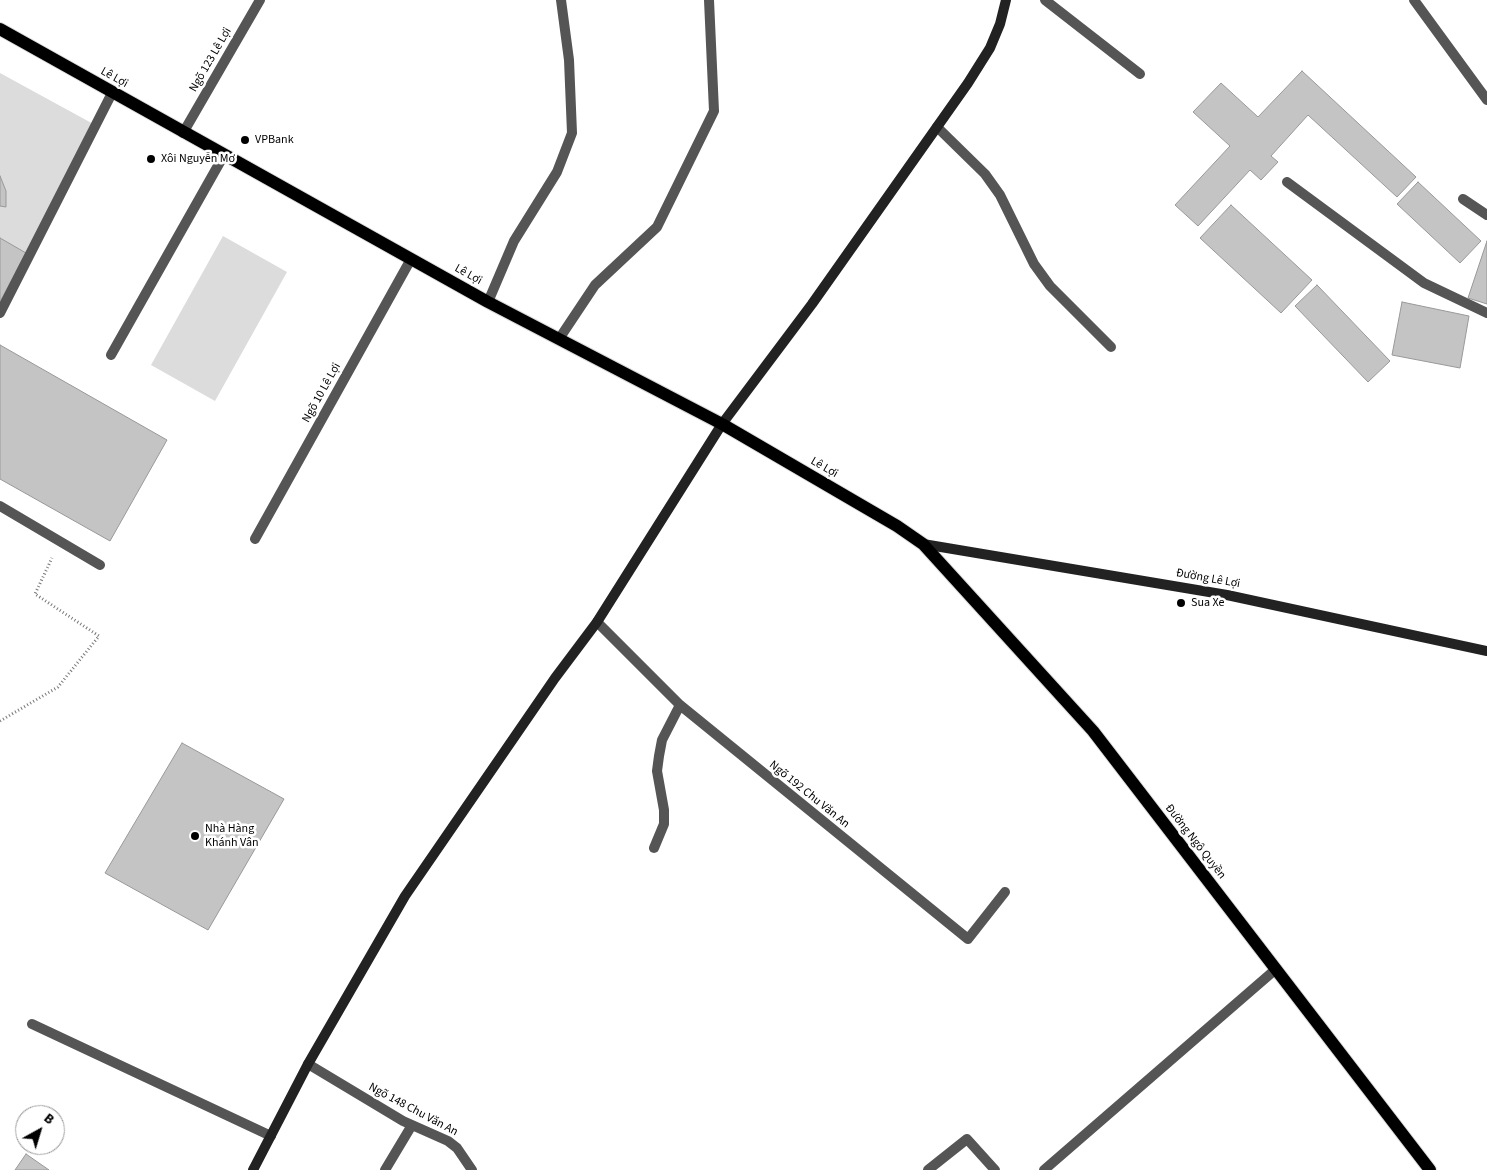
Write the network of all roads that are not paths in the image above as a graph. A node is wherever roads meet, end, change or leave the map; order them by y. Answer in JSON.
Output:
{"nodes":[{"id":1,"x":260,"y":0,"type":"edge"},
{"id":2,"x":561,"y":0,"type":"edge"},
{"id":3,"x":709,"y":0,"type":"edge"},
{"id":4,"x":1006,"y":0,"type":"edge"},
{"id":5,"x":1046,"y":0,"type":"edge"},
{"id":6,"x":1414,"y":0,"type":"edge"},
{"id":7,"x":0,"y":29,"type":"edge"},
{"id":8,"x":1140,"y":74,"type":"dead end"},
{"id":9,"x":112,"y":93,"type":"junction"},
{"id":10,"x":1487,"y":100,"type":"edge"},
{"id":11,"x":937,"y":127,"type":"junction"},
{"id":12,"x":183,"y":132,"type":"junction"},
{"id":13,"x":224,"y":155,"type":"junction"},
{"id":14,"x":1287,"y":182,"type":"dead end"},
{"id":15,"x":1463,"y":199,"type":"dead end"},
{"id":16,"x":1487,"y":215,"type":"edge"},
{"id":17,"x":411,"y":259,"type":"junction"},
{"id":18,"x":488,"y":302,"type":"junction"},
{"id":19,"x":0,"y":313,"type":"edge"},
{"id":20,"x":1487,"y":313,"type":"edge"},
{"id":21,"x":559,"y":339,"type":"junction"},
{"id":22,"x":1111,"y":347,"type":"dead end"},
{"id":23,"x":111,"y":355,"type":"dead end"},
{"id":24,"x":722,"y":424,"type":"junction"},
{"id":25,"x":0,"y":506,"type":"edge"},
{"id":26,"x":255,"y":539,"type":"dead end"},
{"id":27,"x":923,"y":544,"type":"junction"},
{"id":28,"x":100,"y":565,"type":"dead end"},
{"id":29,"x":597,"y":622,"type":"junction"},
{"id":30,"x":1487,"y":651,"type":"edge"},
{"id":31,"x":680,"y":706,"type":"junction"},
{"id":32,"x":654,"y":848,"type":"dead end"},
{"id":33,"x":1005,"y":892,"type":"dead end"},
{"id":34,"x":1276,"y":969,"type":"junction"},
{"id":35,"x":32,"y":1024,"type":"dead end"},
{"id":36,"x":308,"y":1064,"type":"junction"},
{"id":37,"x":412,"y":1125,"type":"junction"},
{"id":38,"x":271,"y":1136,"type":"junction"},
{"id":39,"x":254,"y":1170,"type":"edge"},
{"id":40,"x":385,"y":1170,"type":"edge"},
{"id":41,"x":472,"y":1170,"type":"edge"},
{"id":42,"x":928,"y":1170,"type":"edge"},
{"id":43,"x":995,"y":1170,"type":"edge"},
{"id":44,"x":1044,"y":1170,"type":"edge"},
{"id":45,"x":1430,"y":1170,"type":"edge"}],
"edges":[{"from":1,"to":12,"type":"street","name":"Ngõ 123 Lê Lợi"},
{"from":2,"to":18,"type":"street"},
{"from":3,"to":21,"type":"street"},
{"from":4,"to":11,"type":"street"},
{"from":5,"to":8,"type":"street"},
{"from":6,"to":10,"type":"street"},
{"from":7,"to":9,"type":"main road","name":"Lê Lợi"},
{"from":9,"to":12,"type":"main road","name":"Lê Lợi"},
{"from":9,"to":19,"type":"street"},
{"from":11,"to":22,"type":"street"},
{"from":11,"to":24,"type":"street"},
{"from":12,"to":13,"type":"main road","name":"Lê Lợi"},
{"from":13,"to":17,"type":"main road","name":"Lê Lợi"},
{"from":13,"to":23,"type":"street"},
{"from":14,"to":20,"type":"street"},
{"from":15,"to":16,"type":"street"},
{"from":17,"to":18,"type":"main road","name":"Lê Lợi"},
{"from":17,"to":26,"type":"street","name":"Ngõ 10 Lê Lợi"},
{"from":18,"to":21,"type":"main road","name":"Lê Lợi"},
{"from":21,"to":24,"type":"main road","name":"Lê Lợi"},
{"from":24,"to":27,"type":"main road","name":"Lê Lợi"},
{"from":24,"to":29,"type":"street"},
{"from":25,"to":28,"type":"street"},
{"from":27,"to":30,"type":"street","name":"Đường Lê Lợi"},
{"from":27,"to":34,"type":"main road","name":"Đường Ngô Quyền"},
{"from":29,"to":31,"type":"street","name":"Ngõ 192 Chu Văn An"},
{"from":29,"to":36,"type":"street"},
{"from":31,"to":32,"type":"street"},
{"from":31,"to":33,"type":"street","name":"Ngõ 192 Chu Văn An"},
{"from":34,"to":44,"type":"street"},
{"from":34,"to":45,"type":"main road","name":"Đường Ngô Quyền"},
{"from":35,"to":38,"type":"street"},
{"from":36,"to":37,"type":"street","name":"Ngõ 148 Chu Văn An"},
{"from":36,"to":38,"type":"street"},
{"from":37,"to":40,"type":"street"},
{"from":37,"to":41,"type":"street","name":"Ngõ 148 Chu Văn An"},
{"from":38,"to":39,"type":"street"},
{"from":42,"to":43,"type":"street"}]}
